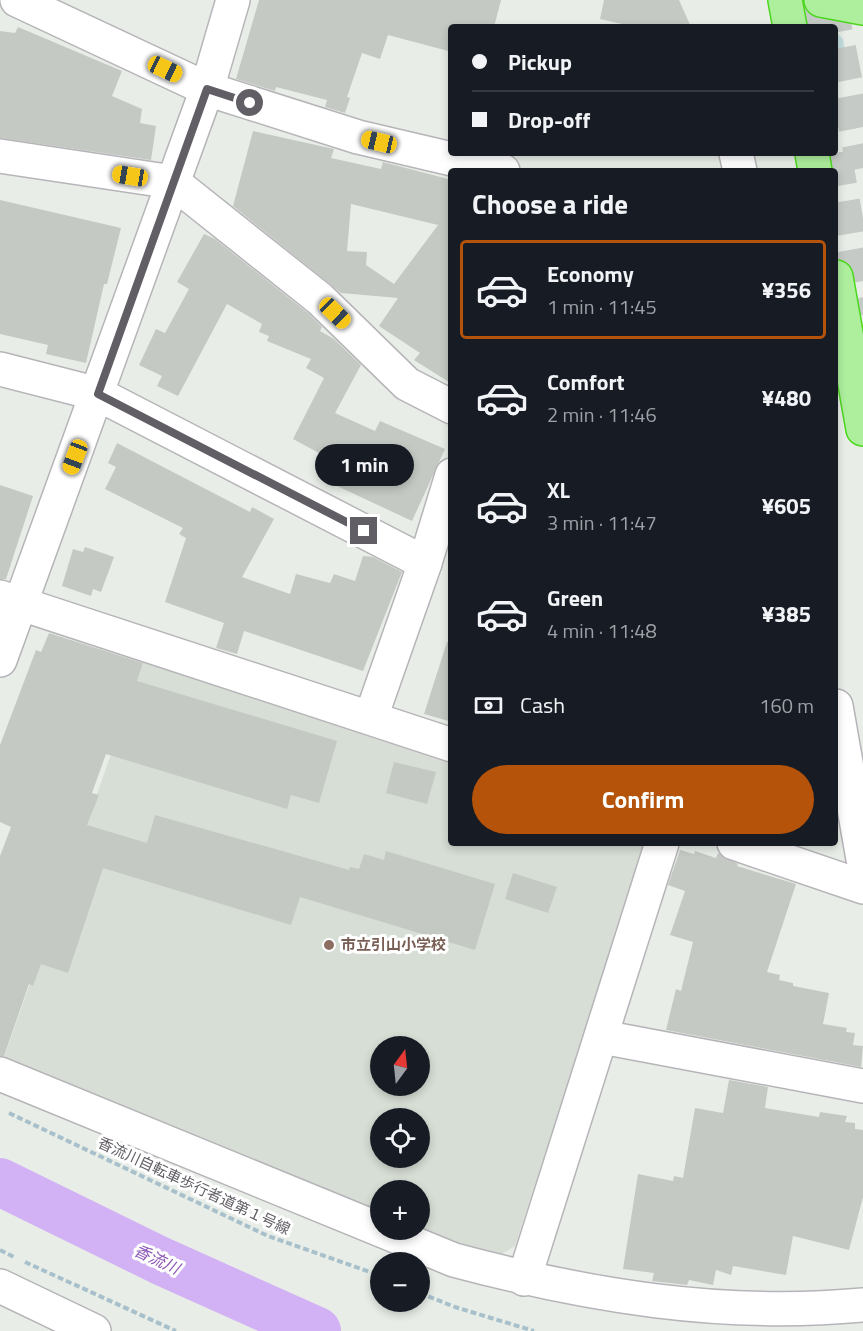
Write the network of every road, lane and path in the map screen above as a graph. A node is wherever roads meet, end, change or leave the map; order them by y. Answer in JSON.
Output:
{"nodes":[{"id":1,"x":17,"y":0,"type":"edge"},
{"id":2,"x":233,"y":0,"type":"edge"},
{"id":3,"x":785,"y":0,"type":"edge"},
{"id":4,"x":821,"y":0,"type":"edge"},
{"id":5,"x":863,"y":8,"type":"edge"},
{"id":6,"x":789,"y":24,"type":"edge"},
{"id":7,"x":207,"y":89,"type":"junction"},
{"id":8,"x":0,"y":156,"type":"edge"},
{"id":9,"x":490,"y":168,"type":"edge"},
{"id":10,"x":173,"y":182,"type":"junction"},
{"id":11,"x":839,"y":313,"type":"edge"},
{"id":12,"x":0,"y":369,"type":"edge"},
{"id":13,"x":98,"y":394,"type":"junction"},
{"id":14,"x":448,"y":405,"type":"edge"},
{"id":15,"x":863,"y":429,"type":"edge"},
{"id":16,"x":448,"y":488,"type":"edge"},
{"id":17,"x":425,"y":563,"type":"junction"},
{"id":18,"x":10,"y":600,"type":"edge"},
{"id":19,"x":0,"y":660,"type":"edge"},
{"id":20,"x":371,"y":717,"type":"junction"},
{"id":21,"x":838,"y":717,"type":"edge"},
{"id":22,"x":448,"y":744,"type":"edge"},
{"id":23,"x":661,"y":846,"type":"edge"},
{"id":24,"x":743,"y":846,"type":"edge"},
{"id":25,"x":863,"y":859,"type":"edge"},
{"id":26,"x":863,"y":887,"type":"edge"},
{"id":27,"x":602,"y":1037,"type":"junction"},
{"id":28,"x":0,"y":1074,"type":"edge"},
{"id":29,"x":863,"y":1086,"type":"edge"},
{"id":30,"x":0,"y":1108,"type":"edge"},
{"id":31,"x":0,"y":1250,"type":"edge"},
{"id":32,"x":370,"y":1272,"type":"edge"},
{"id":33,"x":524,"y":1279,"type":"junction"},
{"id":34,"x":0,"y":1286,"type":"edge"},
{"id":35,"x":430,"y":1297,"type":"edge"},
{"id":36,"x":863,"y":1305,"type":"edge"},
{"id":37,"x":94,"y":1331,"type":"edge"},
{"id":38,"x":176,"y":1331,"type":"edge"},
{"id":39,"x":534,"y":1331,"type":"edge"}],
"edges":[{"from":1,"to":7,"type":"street"},
{"from":2,"to":7,"type":"street"},
{"from":3,"to":6,"type":"highway"},
{"from":4,"to":5,"type":"highway"},
{"from":7,"to":9,"type":"street"},
{"from":7,"to":10,"type":"street"},
{"from":8,"to":10,"type":"street"},
{"from":10,"to":13,"type":"street"},
{"from":10,"to":14,"type":"street"},
{"from":11,"to":15,"type":"highway"},
{"from":12,"to":13,"type":"street"},
{"from":13,"to":17,"type":"street"},
{"from":13,"to":18,"type":"street"},
{"from":16,"to":17,"type":"street"},
{"from":17,"to":20,"type":"street"},
{"from":18,"to":19,"type":"street"},
{"from":18,"to":20,"type":"street"},
{"from":20,"to":22,"type":"street"},
{"from":21,"to":25,"type":"street"},
{"from":23,"to":27,"type":"street"},
{"from":24,"to":26,"type":"street"},
{"from":27,"to":29,"type":"street"},
{"from":27,"to":33,"type":"street"},
{"from":28,"to":33,"type":"street"},
{"from":30,"to":32,"type":"path","name":"香流川自転車歩行者道第１号線"},
{"from":31,"to":38,"type":"path"},
{"from":33,"to":36,"type":"street"},
{"from":34,"to":37,"type":"street"},
{"from":35,"to":39,"type":"path"}]}
